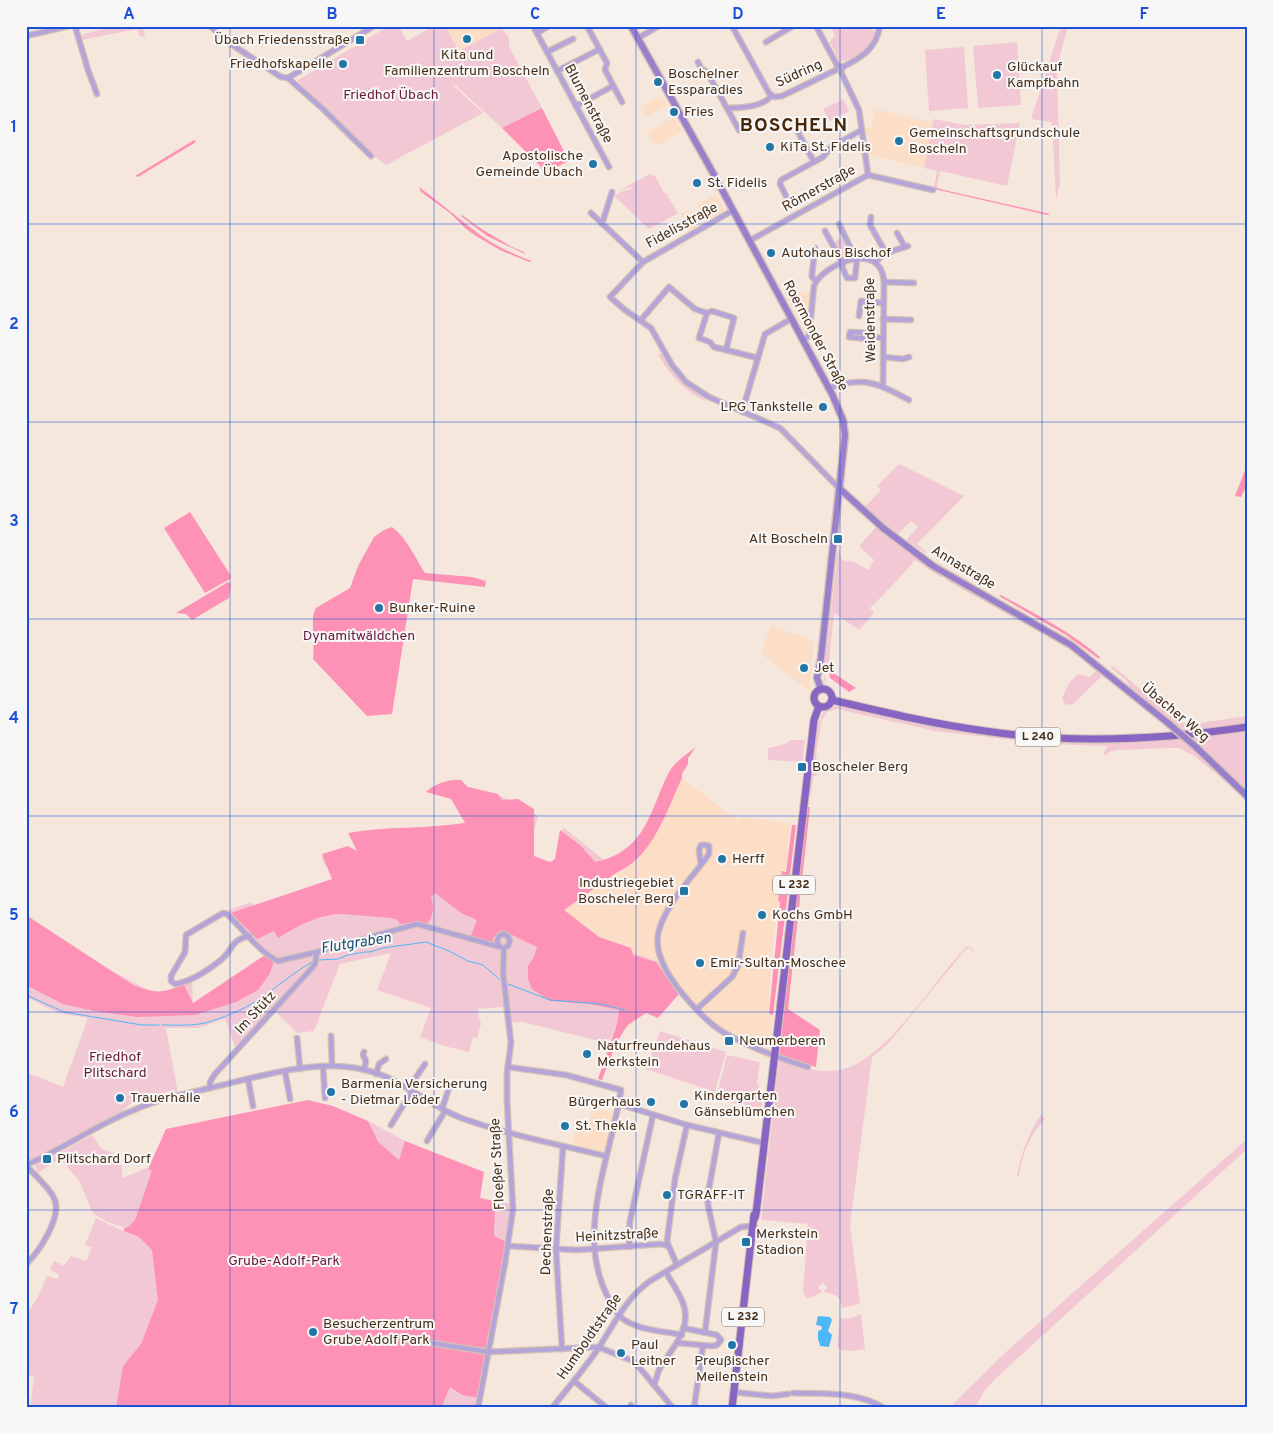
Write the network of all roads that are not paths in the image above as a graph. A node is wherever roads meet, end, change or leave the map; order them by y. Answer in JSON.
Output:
{"nodes":[{"id":1,"x":69,"y":26,"type":"edge"},
{"id":2,"x":74,"y":26,"type":"edge"},
{"id":3,"x":210,"y":26,"type":"edge"},
{"id":4,"x":374,"y":26,"type":"edge"},
{"id":5,"x":533,"y":26,"type":"edge"},
{"id":6,"x":549,"y":26,"type":"edge"},
{"id":7,"x":587,"y":26,"type":"edge"},
{"id":8,"x":631,"y":26,"type":"edge"},
{"id":9,"x":659,"y":26,"type":"edge"},
{"id":10,"x":732,"y":26,"type":"edge"},
{"id":11,"x":793,"y":26,"type":"edge"},
{"id":12,"x":816,"y":26,"type":"edge"},
{"id":13,"x":880,"y":26,"type":"edge"},
{"id":14,"x":367,"y":28,"type":"edge"},
{"id":15,"x":537,"y":33,"type":"junction"},
{"id":16,"x":26,"y":36,"type":"edge"},
{"id":17,"x":638,"y":38,"type":"junction"},
{"id":18,"x":572,"y":39,"type":"dead end"},
{"id":19,"x":766,"y":42,"type":"dead end"},
{"id":20,"x":600,"y":49,"type":"junction"},
{"id":21,"x":547,"y":52,"type":"junction"},
{"id":22,"x":698,"y":62,"type":"dead end"},
{"id":23,"x":839,"y":69,"type":"junction"},
{"id":24,"x":557,"y":71,"type":"junction"},
{"id":25,"x":288,"y":78,"type":"junction"},
{"id":26,"x":613,"y":86,"type":"junction"},
{"id":27,"x":97,"y":94,"type":"dead end"},
{"id":28,"x":771,"y":96,"type":"junction"},
{"id":29,"x":622,"y":102,"type":"dead end"},
{"id":30,"x":576,"y":106,"type":"junction"},
{"id":31,"x":728,"y":108,"type":"junction"},
{"id":32,"x":739,"y":130,"type":"dead end"},
{"id":33,"x":862,"y":131,"type":"junction"},
{"id":34,"x":798,"y":132,"type":"dead end"},
{"id":35,"x":371,"y":156,"type":"dead end"},
{"id":36,"x":814,"y":162,"type":"junction"},
{"id":37,"x":609,"y":167,"type":"dead end"},
{"id":38,"x":868,"y":175,"type":"junction"},
{"id":39,"x":933,"y":190,"type":"dead end"},
{"id":40,"x":612,"y":192,"type":"dead end"},
{"id":41,"x":787,"y":198,"type":"dead end"},
{"id":42,"x":732,"y":211,"type":"junction"},
{"id":43,"x":591,"y":213,"type":"dead end"},
{"id":44,"x":871,"y":217,"type":"dead end"},
{"id":45,"x":602,"y":224,"type":"junction"},
{"id":46,"x":839,"y":224,"type":"dead end"},
{"id":47,"x":825,"y":231,"type":"dead end"},
{"id":48,"x":897,"y":233,"type":"dead end"},
{"id":49,"x":749,"y":241,"type":"junction"},
{"id":50,"x":815,"y":248,"type":"dead end"},
{"id":51,"x":886,"y":253,"type":"junction"},
{"id":52,"x":856,"y":259,"type":"junction"},
{"id":53,"x":643,"y":262,"type":"junction"},
{"id":54,"x":875,"y":262,"type":"junction"},
{"id":55,"x":842,"y":264,"type":"junction"},
{"id":56,"x":816,"y":281,"type":"junction"},
{"id":57,"x":884,"y":282,"type":"junction"},
{"id":58,"x":914,"y":283,"type":"dead end"},
{"id":59,"x":883,"y":302,"type":"junction"},
{"id":60,"x":707,"y":313,"type":"junction"},
{"id":61,"x":859,"y":316,"type":"dead end"},
{"id":62,"x":791,"y":319,"type":"junction"},
{"id":63,"x":883,"y":319,"type":"junction"},
{"id":64,"x":641,"y":320,"type":"junction"},
{"id":65,"x":911,"y":320,"type":"dead end"},
{"id":66,"x":871,"y":337,"type":"dead end"},
{"id":67,"x":883,"y":338,"type":"junction"},
{"id":68,"x":803,"y":340,"type":"junction"},
{"id":69,"x":726,"y":350,"type":"junction"},
{"id":70,"x":883,"y":357,"type":"junction"},
{"id":71,"x":908,"y":357,"type":"dead end"},
{"id":72,"x":758,"y":358,"type":"junction"},
{"id":73,"x":884,"y":386,"type":"junction"},
{"id":74,"x":829,"y":388,"type":"junction"},
{"id":75,"x":909,"y":400,"type":"dead end"},
{"id":76,"x":742,"y":412,"type":"junction"},
{"id":77,"x":840,"y":489,"type":"junction"},
{"id":78,"x":1083,"y":654,"type":"joint"},
{"id":79,"x":821,"y":689,"type":"junction"},
{"id":80,"x":832,"y":700,"type":"junction"},
{"id":81,"x":819,"y":706,"type":"junction"},
{"id":82,"x":1247,"y":727,"type":"edge"},
{"id":83,"x":1247,"y":796,"type":"edge"},
{"id":84,"x":701,"y":864,"type":"dead end"},
{"id":85,"x":743,"y":933,"type":"dead end"},
{"id":86,"x":250,"y":936,"type":"junction"},
{"id":87,"x":317,"y":955,"type":"junction"},
{"id":88,"x":697,"y":1009,"type":"junction"},
{"id":89,"x":331,"y":1036,"type":"dead end"},
{"id":90,"x":297,"y":1038,"type":"dead end"},
{"id":91,"x":364,"y":1052,"type":"dead end"},
{"id":92,"x":773,"y":1056,"type":"junction"},
{"id":93,"x":386,"y":1059,"type":"dead end"},
{"id":94,"x":425,"y":1064,"type":"dead end"},
{"id":95,"x":323,"y":1066,"type":"junction"},
{"id":96,"x":332,"y":1066,"type":"junction"},
{"id":97,"x":508,"y":1066,"type":"junction"},
{"id":98,"x":808,"y":1067,"type":"dead end"},
{"id":99,"x":300,"y":1069,"type":"junction"},
{"id":100,"x":364,"y":1070,"type":"junction"},
{"id":101,"x":285,"y":1071,"type":"junction"},
{"id":102,"x":376,"y":1074,"type":"junction"},
{"id":103,"x":248,"y":1078,"type":"junction"},
{"id":104,"x":450,"y":1085,"type":"dead end"},
{"id":105,"x":210,"y":1088,"type":"junction"},
{"id":106,"x":410,"y":1090,"type":"junction"},
{"id":107,"x":325,"y":1098,"type":"dead end"},
{"id":108,"x":290,"y":1099,"type":"dead end"},
{"id":109,"x":619,"y":1104,"type":"junction"},
{"id":110,"x":253,"y":1106,"type":"dead end"},
{"id":111,"x":444,"y":1110,"type":"junction"},
{"id":112,"x":653,"y":1115,"type":"junction"},
{"id":113,"x":391,"y":1125,"type":"dead end"},
{"id":114,"x":687,"y":1125,"type":"junction"},
{"id":115,"x":508,"y":1133,"type":"junction"},
{"id":116,"x":719,"y":1133,"type":"junction"},
{"id":117,"x":427,"y":1141,"type":"dead end"},
{"id":118,"x":763,"y":1143,"type":"junction"},
{"id":119,"x":563,"y":1146,"type":"junction"},
{"id":120,"x":606,"y":1156,"type":"junction"},
{"id":121,"x":26,"y":1165,"type":"edge"},
{"id":122,"x":754,"y":1226,"type":"junction"},
{"id":123,"x":716,"y":1242,"type":"junction"},
{"id":124,"x":508,"y":1246,"type":"junction"},
{"id":125,"x":668,"y":1246,"type":"junction"},
{"id":126,"x":630,"y":1247,"type":"junction"},
{"id":127,"x":556,"y":1249,"type":"junction"},
{"id":128,"x":594,"y":1249,"type":"junction"},
{"id":129,"x":26,"y":1264,"type":"edge"},
{"id":130,"x":677,"y":1265,"type":"junction"},
{"id":131,"x":666,"y":1272,"type":"junction"},
{"id":132,"x":618,"y":1316,"type":"junction"},
{"id":133,"x":683,"y":1328,"type":"junction"},
{"id":134,"x":705,"y":1332,"type":"junction"},
{"id":135,"x":682,"y":1335,"type":"junction"},
{"id":136,"x":399,"y":1338,"type":"dead end"},
{"id":137,"x":678,"y":1343,"type":"junction"},
{"id":138,"x":703,"y":1346,"type":"junction"},
{"id":139,"x":598,"y":1347,"type":"junction"},
{"id":140,"x":562,"y":1349,"type":"junction"},
{"id":141,"x":489,"y":1352,"type":"junction"},
{"id":142,"x":574,"y":1381,"type":"junction"},
{"id":143,"x":654,"y":1385,"type":"junction"},
{"id":144,"x":733,"y":1392,"type":"junction"},
{"id":145,"x":478,"y":1408,"type":"edge"},
{"id":146,"x":552,"y":1408,"type":"edge"},
{"id":147,"x":607,"y":1408,"type":"edge"},
{"id":148,"x":673,"y":1408,"type":"edge"},
{"id":149,"x":694,"y":1408,"type":"edge"},
{"id":150,"x":732,"y":1408,"type":"edge"},
{"id":151,"x":884,"y":1408,"type":"edge"}],
"edges":[{"from":1,"to":16,"type":"street"},
{"from":2,"to":27,"type":"street"},
{"from":3,"to":25,"type":"street"},
{"from":4,"to":14,"type":"street"},
{"from":5,"to":15,"type":"street","name":"Blumenstraße"},
{"from":6,"to":15,"type":"street"},
{"from":7,"to":20,"type":"street"},
{"from":8,"to":17,"type":"main road","name":"Roermonder Straße"},
{"from":9,"to":17,"type":"street"},
{"from":10,"to":28,"type":"street","name":"Südring"},
{"from":11,"to":19,"type":"street"},
{"from":12,"to":23,"type":"street"},
{"from":13,"to":23,"type":"street","name":"Südring"},
{"from":14,"to":25,"type":"street"},
{"from":15,"to":21,"type":"street","name":"Blumenstraße"},
{"from":17,"to":42,"type":"main road","name":"Roermonder Straße"},
{"from":18,"to":21,"type":"street"},
{"from":20,"to":24,"type":"street"},
{"from":20,"to":26,"type":"street"},
{"from":21,"to":24,"type":"street","name":"Blumenstraße"},
{"from":22,"to":31,"type":"street"},
{"from":23,"to":28,"type":"street","name":"Südring"},
{"from":23,"to":33,"type":"street"},
{"from":24,"to":30,"type":"street","name":"Blumenstraße"},
{"from":25,"to":35,"type":"street"},
{"from":26,"to":29,"type":"street"},
{"from":26,"to":30,"type":"street"},
{"from":28,"to":31,"type":"street","name":"Südring"},
{"from":30,"to":37,"type":"street","name":"Blumenstraße"},
{"from":31,"to":32,"type":"street"},
{"from":33,"to":36,"type":"street"},
{"from":33,"to":38,"type":"street"},
{"from":34,"to":36,"type":"street"},
{"from":36,"to":41,"type":"street"},
{"from":38,"to":39,"type":"street","name":"Römerstraße"},
{"from":38,"to":49,"type":"street","name":"Römerstraße"},
{"from":40,"to":45,"type":"street"},
{"from":42,"to":49,"type":"main road","name":"Roermonder Straße"},
{"from":42,"to":53,"type":"street","name":"Fidelisstraße"},
{"from":43,"to":45,"type":"street","name":"Fidelisstraße"},
{"from":44,"to":51,"type":"street"},
{"from":45,"to":53,"type":"street","name":"Fidelisstraße"},
{"from":46,"to":52,"type":"street"},
{"from":47,"to":55,"type":"street"},
{"from":48,"to":51,"type":"street"},
{"from":49,"to":62,"type":"main road","name":"Roermonder Straße"},
{"from":50,"to":56,"type":"street"},
{"from":51,"to":54,"type":"street"},
{"from":52,"to":54,"type":"street","name":"Weidenstraße"},
{"from":52,"to":55,"type":"street","name":"Weidenstraße"},
{"from":52,"to":55,"type":"street"},
{"from":53,"to":64,"type":"street","name":"Fidelisstraße"},
{"from":54,"to":57,"type":"street","name":"Weidenstraße"},
{"from":55,"to":56,"type":"street","name":"Weidenstraße"},
{"from":56,"to":68,"type":"street"},
{"from":57,"to":58,"type":"street"},
{"from":57,"to":59,"type":"street","name":"Weidenstraße"},
{"from":59,"to":61,"type":"street"},
{"from":59,"to":63,"type":"street","name":"Weidenstraße"},
{"from":60,"to":64,"type":"street"},
{"from":60,"to":69,"type":"street"},
{"from":60,"to":69,"type":"street"},
{"from":62,"to":68,"type":"main road","name":"Roermonder Straße"},
{"from":62,"to":72,"type":"street"},
{"from":63,"to":65,"type":"street"},
{"from":63,"to":67,"type":"street","name":"Weidenstraße"},
{"from":64,"to":76,"type":"street"},
{"from":66,"to":67,"type":"street"},
{"from":67,"to":70,"type":"street","name":"Weidenstraße"},
{"from":68,"to":74,"type":"main road","name":"Roermonder Straße"},
{"from":69,"to":72,"type":"street"},
{"from":70,"to":71,"type":"street"},
{"from":70,"to":73,"type":"street","name":"Weidenstraße"},
{"from":72,"to":76,"type":"street"},
{"from":73,"to":74,"type":"street"},
{"from":73,"to":75,"type":"street"},
{"from":74,"to":77,"type":"main road","name":"Roermonder Straße"},
{"from":76,"to":77,"type":"street"},
{"from":77,"to":78,"type":"main road","name":"Annastraße"},
{"from":77,"to":79,"type":"main road","name":"Roermonder Straße"},
{"from":78,"to":83,"type":"main road","name":"Übacher Weg","bridge":true},
{"from":79,"to":80,"type":"main road"},
{"from":79,"to":81,"type":"main road"},
{"from":80,"to":81,"type":"main road"},
{"from":80,"to":82,"type":"main road","number":"L 240"},
{"from":81,"to":92,"type":"main road","number":"L 232"},
{"from":84,"to":88,"type":"street"},
{"from":85,"to":88,"type":"street"},
{"from":86,"to":86,"type":"street"},
{"from":86,"to":87,"type":"street"},
{"from":87,"to":97,"type":"street","name":"Floeßer Straße"},
{"from":87,"to":105,"type":"street","name":"Im Stütz"},
{"from":88,"to":92,"type":"street"},
{"from":89,"to":96,"type":"street"},
{"from":90,"to":99,"type":"street"},
{"from":91,"to":100,"type":"street"},
{"from":92,"to":98,"type":"street"},
{"from":92,"to":118,"type":"main road","number":"L 232"},
{"from":93,"to":102,"type":"street"},
{"from":94,"to":106,"type":"street"},
{"from":95,"to":96,"type":"street"},
{"from":95,"to":99,"type":"street"},
{"from":95,"to":107,"type":"street"},
{"from":96,"to":100,"type":"street"},
{"from":97,"to":109,"type":"street"},
{"from":97,"to":115,"type":"street","name":"Floeßer Straße"},
{"from":99,"to":101,"type":"street"},
{"from":100,"to":102,"type":"street"},
{"from":101,"to":103,"type":"street"},
{"from":101,"to":108,"type":"street"},
{"from":102,"to":106,"type":"street"},
{"from":103,"to":105,"type":"street"},
{"from":103,"to":110,"type":"street"},
{"from":104,"to":111,"type":"street"},
{"from":105,"to":121,"type":"street"},
{"from":106,"to":111,"type":"street"},
{"from":106,"to":113,"type":"street"},
{"from":109,"to":112,"type":"street"},
{"from":109,"to":120,"type":"street"},
{"from":111,"to":115,"type":"street"},
{"from":111,"to":117,"type":"street"},
{"from":112,"to":114,"type":"street"},
{"from":112,"to":126,"type":"street"},
{"from":114,"to":116,"type":"street"},
{"from":114,"to":125,"type":"street"},
{"from":115,"to":119,"type":"street"},
{"from":115,"to":124,"type":"street","name":"Floeßer Straße"},
{"from":116,"to":118,"type":"street"},
{"from":116,"to":123,"type":"street"},
{"from":118,"to":122,"type":"main road","number":"L 232"},
{"from":119,"to":120,"type":"street"},
{"from":119,"to":127,"type":"street","name":"Dechenstraße"},
{"from":120,"to":128,"type":"street"},
{"from":121,"to":129,"type":"street"},
{"from":122,"to":123,"type":"street","name":"Humboldtstraße"},
{"from":122,"to":144,"type":"main road","number":"L 232"},
{"from":123,"to":130,"type":"street","name":"Humboldtstraße"},
{"from":123,"to":134,"type":"street"},
{"from":124,"to":127,"type":"street","name":"Heinitzstraße"},
{"from":124,"to":141,"type":"street","name":"Floeßer Straße"},
{"from":125,"to":126,"type":"street","name":"Heinitzstraße"},
{"from":125,"to":130,"type":"street"},
{"from":126,"to":128,"type":"street","name":"Heinitzstraße"},
{"from":127,"to":128,"type":"street","name":"Heinitzstraße"},
{"from":127,"to":140,"type":"street","name":"Dechenstraße"},
{"from":128,"to":132,"type":"street"},
{"from":130,"to":131,"type":"street","name":"Humboldtstraße"},
{"from":131,"to":132,"type":"street","name":"Humboldtstraße"},
{"from":131,"to":133,"type":"street"},
{"from":132,"to":135,"type":"street"},
{"from":132,"to":139,"type":"street","name":"Humboldtstraße"},
{"from":133,"to":134,"type":"street"},
{"from":133,"to":135,"type":"street"},
{"from":134,"to":138,"type":"street"},
{"from":135,"to":137,"type":"street"},
{"from":136,"to":141,"type":"street"},
{"from":137,"to":138,"type":"street"},
{"from":137,"to":143,"type":"street"},
{"from":138,"to":149,"type":"street"},
{"from":139,"to":140,"type":"street"},
{"from":139,"to":142,"type":"street","name":"Humboldtstraße"},
{"from":139,"to":143,"type":"street"},
{"from":140,"to":141,"type":"street"},
{"from":141,"to":145,"type":"street","name":"Floeßer Straße"},
{"from":142,"to":146,"type":"street","name":"Humboldtstraße"},
{"from":142,"to":147,"type":"street"},
{"from":143,"to":148,"type":"street"},
{"from":144,"to":150,"type":"main road","number":"L 232"},
{"from":144,"to":151,"type":"street"}]}
